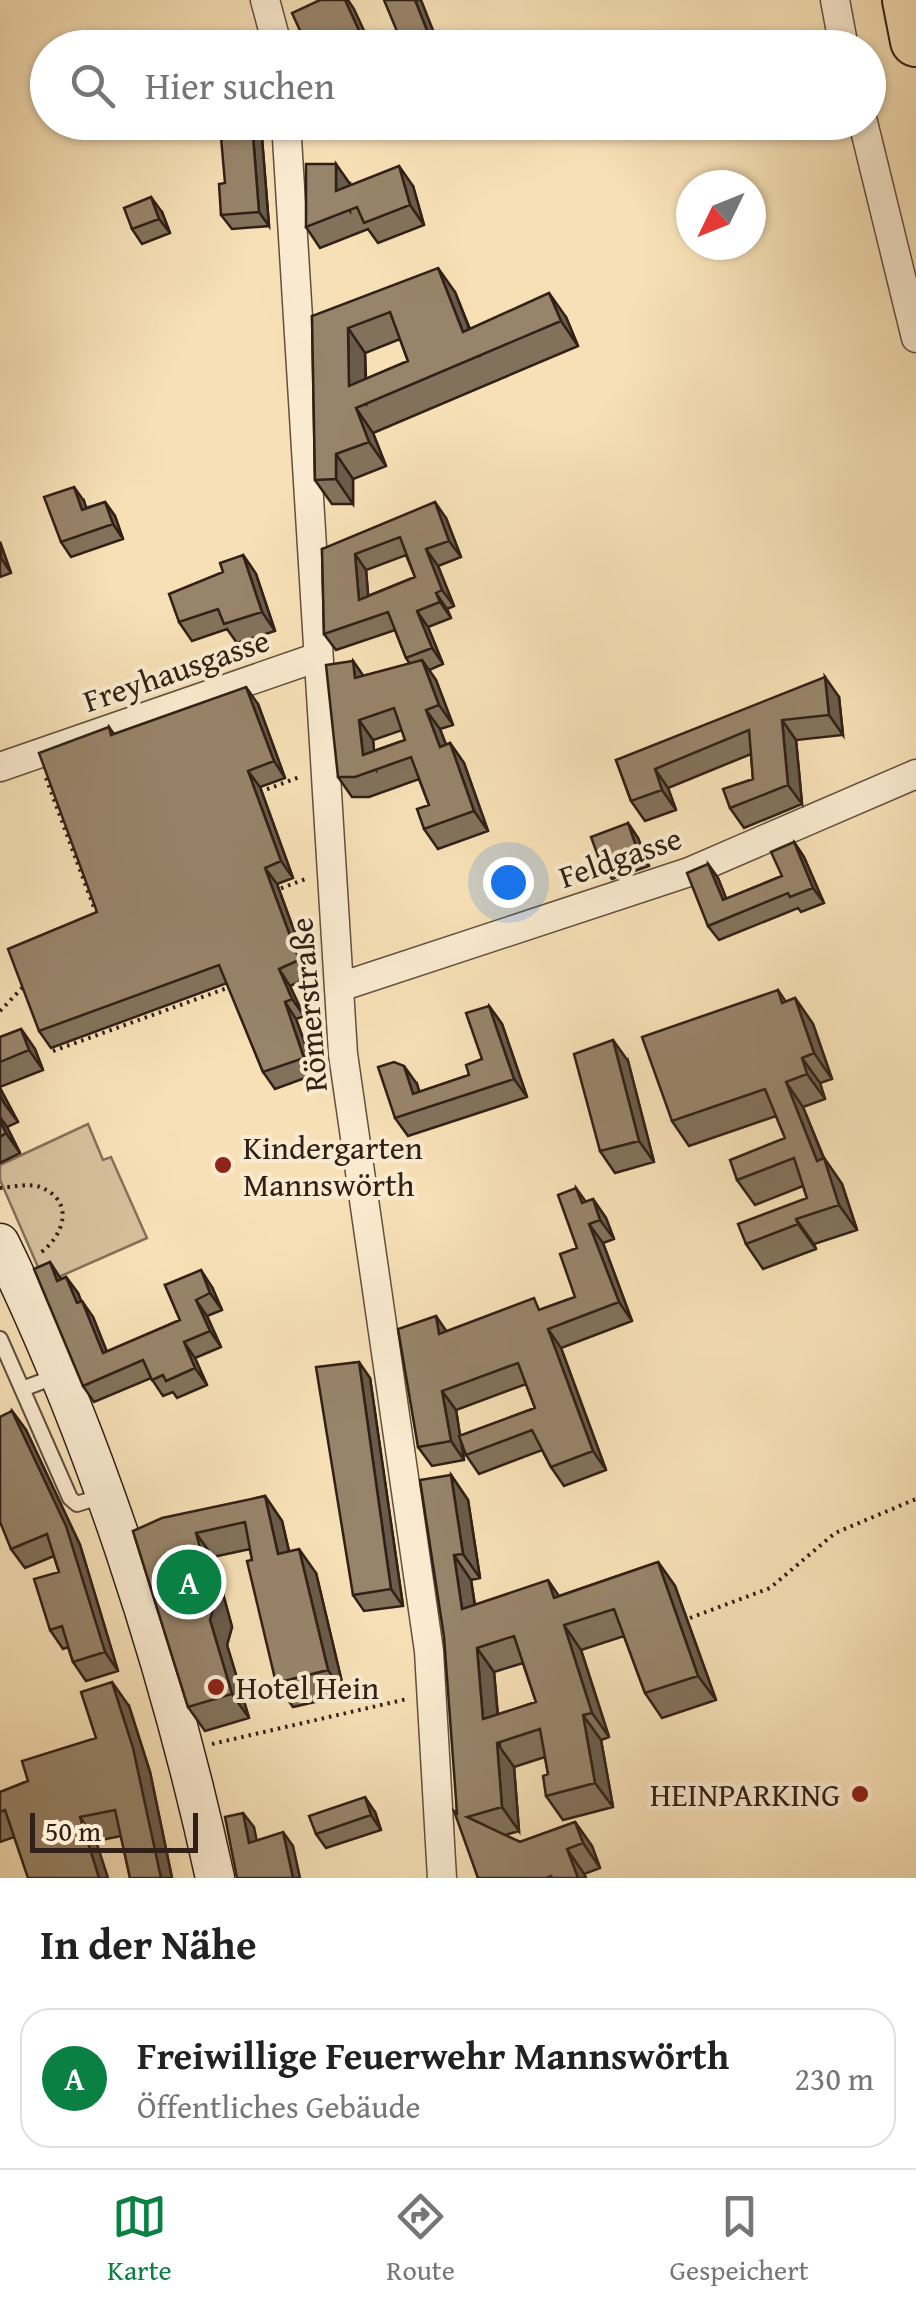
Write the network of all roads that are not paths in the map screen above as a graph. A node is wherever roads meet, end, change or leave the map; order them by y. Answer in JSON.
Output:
{"nodes":[{"id":1,"x":266,"y":0,"type":"edge"},
{"id":2,"x":835,"y":0,"type":"edge"},
{"id":3,"x":908,"y":0,"type":"edge"},
{"id":4,"x":274,"y":30,"type":"edge"},
{"id":5,"x":841,"y":30,"type":"edge"},
{"id":6,"x":916,"y":40,"type":"edge"},
{"id":7,"x":287,"y":140,"type":"edge"},
{"id":8,"x":866,"y":140,"type":"edge"},
{"id":9,"x":916,"y":338,"type":"edge"},
{"id":10,"x":318,"y":657,"type":"junction"},
{"id":11,"x":0,"y":768,"type":"edge"},
{"id":12,"x":916,"y":774,"type":"edge"},
{"id":13,"x":340,"y":987,"type":"junction"},
{"id":14,"x":6,"y":1256,"type":"edge"},
{"id":15,"x":0,"y":1339,"type":"edge"},
{"id":16,"x":39,"y":1383,"type":"junction"},
{"id":17,"x":216,"y":1878,"type":"edge"},
{"id":18,"x":442,"y":1878,"type":"edge"}],
"edges":[{"from":1,"to":4,"type":"street"},
{"from":2,"to":5,"type":"street"},
{"from":3,"to":6,"type":"highway"},
{"from":7,"to":10,"type":"street","name":"Römerstraße"},
{"from":8,"to":9,"type":"street"},
{"from":10,"to":11,"type":"street","name":"Freyhausgasse"},
{"from":10,"to":13,"type":"street","name":"Römerstraße"},
{"from":12,"to":13,"type":"street","name":"Feldgasse"},
{"from":13,"to":18,"type":"street","name":"Römerstraße"},
{"from":14,"to":16,"type":"main road"},
{"from":15,"to":16,"type":"lane"},
{"from":16,"to":17,"type":"main road"}]}
